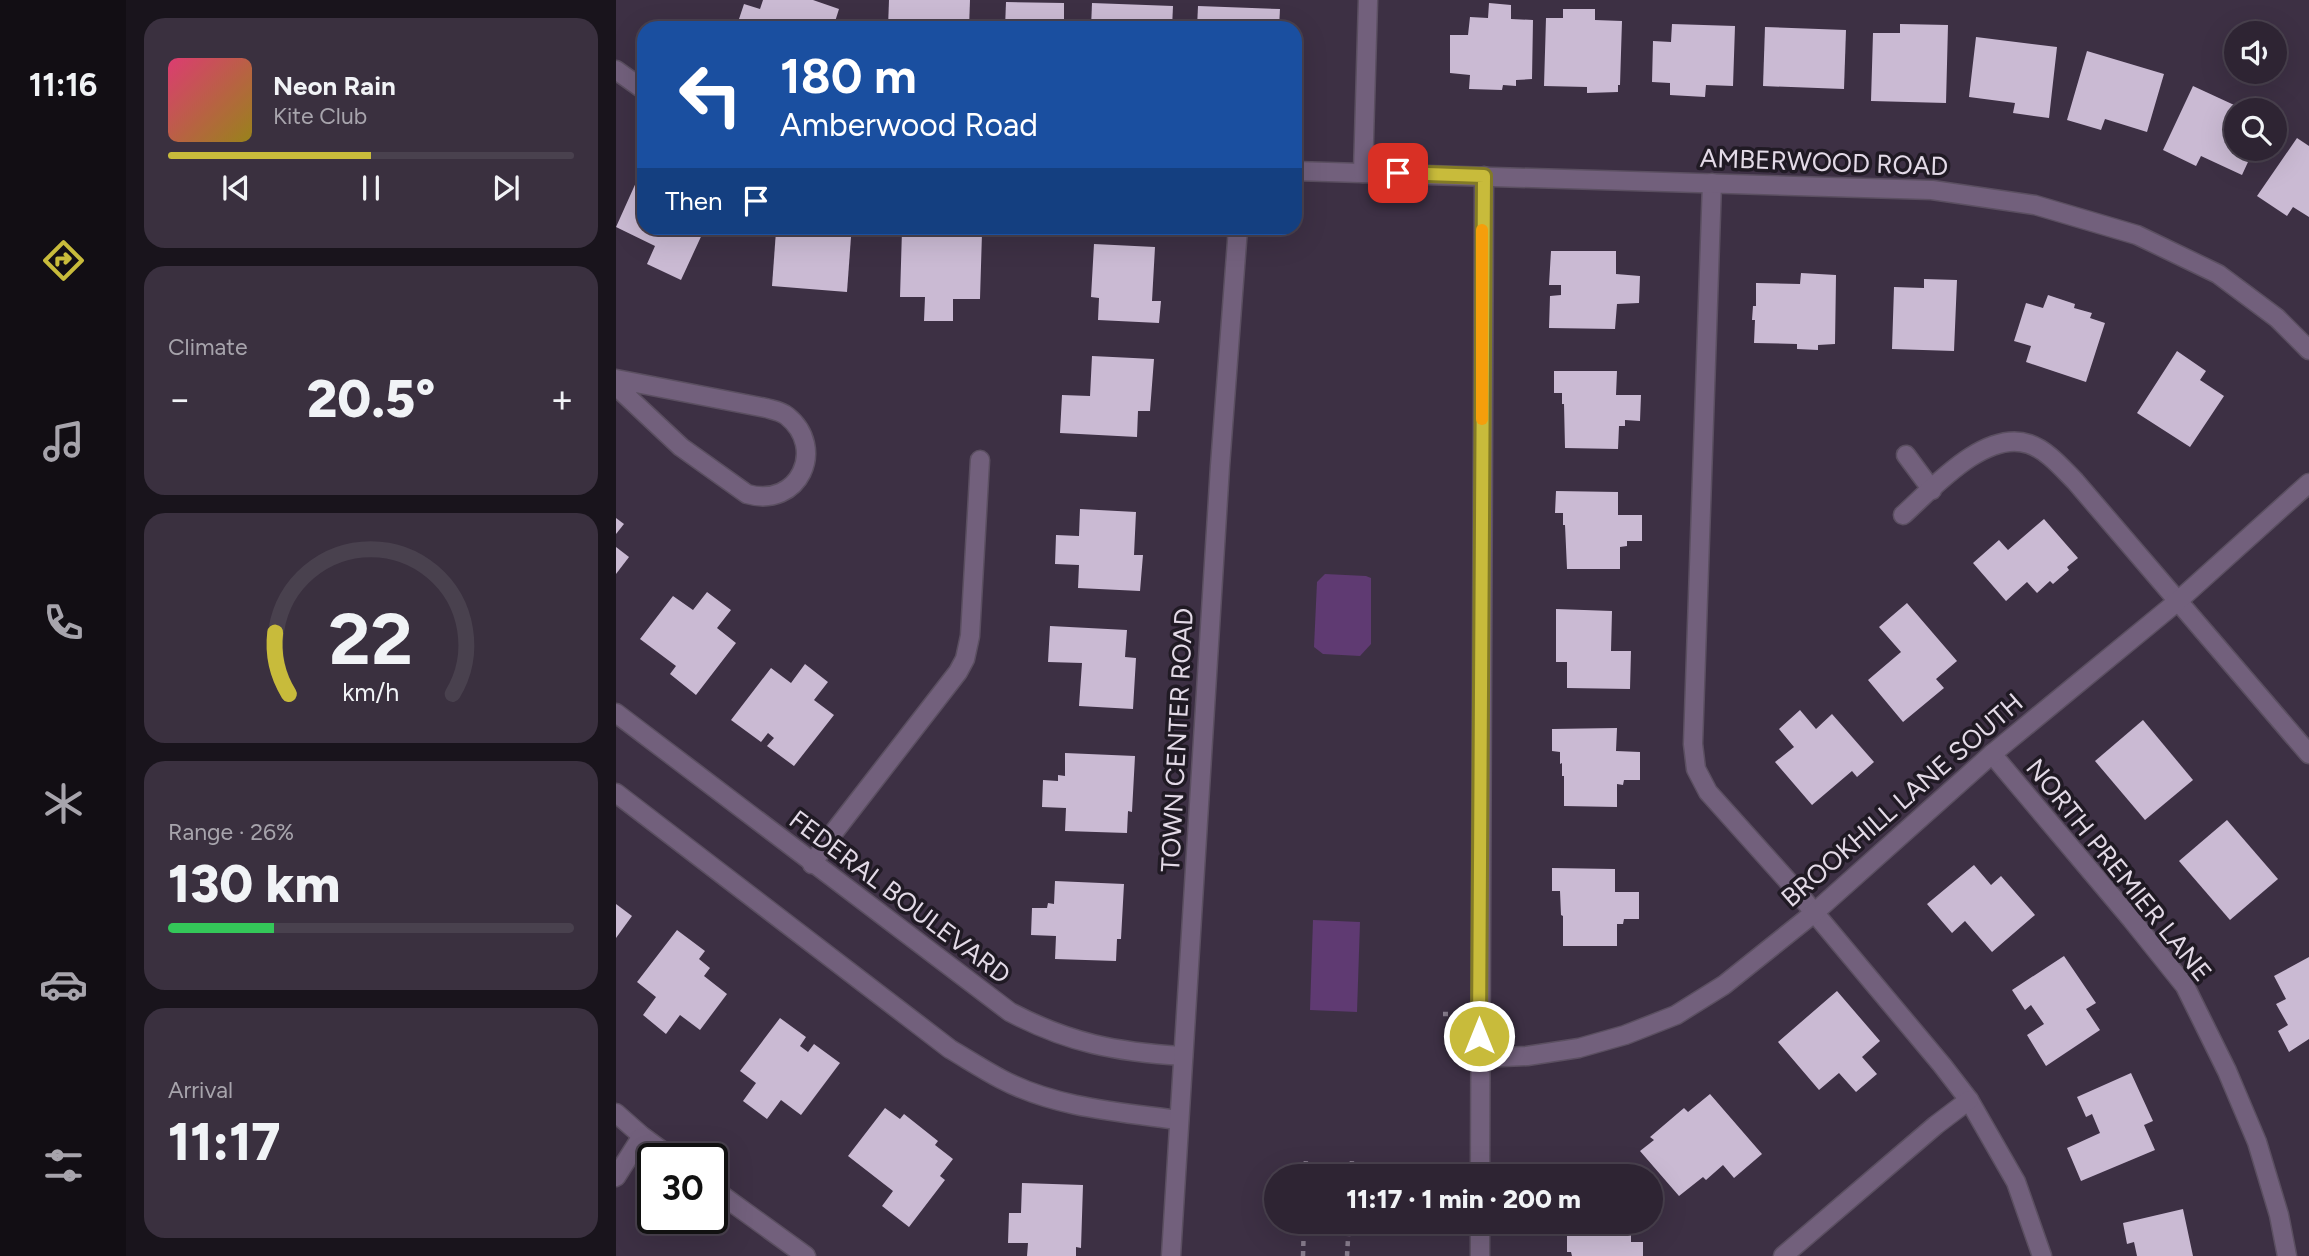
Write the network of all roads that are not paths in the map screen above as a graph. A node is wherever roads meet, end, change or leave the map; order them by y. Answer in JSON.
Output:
{"nodes":[{"id":1,"x":1368,"y":0,"type":"edge"},
{"id":2,"x":616,"y":70,"type":"edge"},
{"id":3,"x":637,"y":85,"type":"edge"},
{"id":4,"x":1302,"y":171,"type":"edge"},
{"id":5,"x":1363,"y":173,"type":"junction"},
{"id":6,"x":1484,"y":176,"type":"junction"},
{"id":7,"x":1712,"y":183,"type":"junction"},
{"id":8,"x":1237,"y":235,"type":"edge"},
{"id":9,"x":2309,"y":350,"type":"edge"},
{"id":10,"x":616,"y":379,"type":"edge"},
{"id":11,"x":616,"y":386,"type":"edge"},
{"id":12,"x":1906,"y":455,"type":"dead end"},
{"id":13,"x":980,"y":460,"type":"dead end"},
{"id":14,"x":2309,"y":482,"type":"edge"},
{"id":15,"x":1932,"y":490,"type":"junction"},
{"id":16,"x":1903,"y":515,"type":"dead end"},
{"id":17,"x":2178,"y":601,"type":"junction"},
{"id":18,"x":616,"y":713,"type":"edge"},
{"id":19,"x":1992,"y":754,"type":"junction"},
{"id":20,"x":2309,"y":754,"type":"edge"},
{"id":21,"x":616,"y":793,"type":"edge"},
{"id":22,"x":812,"y":864,"type":"junction"},
{"id":23,"x":1814,"y":913,"type":"junction"},
{"id":24,"x":1183,"y":1056,"type":"junction"},
{"id":25,"x":1479,"y":1058,"type":"junction"},
{"id":26,"x":1969,"y":1100,"type":"junction"},
{"id":27,"x":616,"y":1113,"type":"edge"},
{"id":28,"x":1179,"y":1120,"type":"junction"},
{"id":29,"x":642,"y":1136,"type":"junction"},
{"id":30,"x":652,"y":1143,"type":"edge"},
{"id":31,"x":1480,"y":1164,"type":"edge"},
{"id":32,"x":616,"y":1177,"type":"edge"},
{"id":33,"x":728,"y":1200,"type":"edge"},
{"id":34,"x":1480,"y":1234,"type":"edge"},
{"id":35,"x":806,"y":1256,"type":"edge"},
{"id":36,"x":1171,"y":1256,"type":"edge"},
{"id":37,"x":1480,"y":1256,"type":"edge"},
{"id":38,"x":1783,"y":1256,"type":"edge"},
{"id":39,"x":2042,"y":1256,"type":"edge"},
{"id":40,"x":2287,"y":1256,"type":"edge"}],
"edges":[{"from":1,"to":5,"type":"street"},
{"from":2,"to":3,"type":"street"},
{"from":4,"to":5,"type":"street","name":"AMBERWOOD ROAD"},
{"from":5,"to":6,"type":"street","name":"AMBERWOOD ROAD"},
{"from":6,"to":7,"type":"street","name":"AMBERWOOD ROAD"},
{"from":6,"to":25,"type":"street"},
{"from":7,"to":9,"type":"street","name":"AMBERWOOD ROAD"},
{"from":7,"to":23,"type":"street"},
{"from":8,"to":24,"type":"street","name":"TOWN CENTER ROAD"},
{"from":10,"to":11,"type":"street"},
{"from":12,"to":15,"type":"street"},
{"from":13,"to":22,"type":"street"},
{"from":14,"to":17,"type":"street","name":"BROOKHILL LANE SOUTH"},
{"from":15,"to":16,"type":"street"},
{"from":15,"to":17,"type":"street"},
{"from":17,"to":19,"type":"street","name":"BROOKHILL LANE SOUTH"},
{"from":17,"to":20,"type":"street"},
{"from":18,"to":22,"type":"street","name":"FEDERAL BOULEVARD"},
{"from":19,"to":23,"type":"street","name":"BROOKHILL LANE SOUTH"},
{"from":19,"to":40,"type":"street","name":"NORTH PREMIER LANE"},
{"from":21,"to":28,"type":"street"},
{"from":22,"to":24,"type":"street","name":"FEDERAL BOULEVARD"},
{"from":23,"to":25,"type":"street","name":"BROOKHILL LANE SOUTH"},
{"from":23,"to":26,"type":"street"},
{"from":24,"to":28,"type":"street","name":"TOWN CENTER ROAD"},
{"from":25,"to":31,"type":"street"},
{"from":26,"to":38,"type":"street"},
{"from":26,"to":39,"type":"street"},
{"from":27,"to":29,"type":"street"},
{"from":28,"to":36,"type":"street","name":"TOWN CENTER ROAD"},
{"from":29,"to":30,"type":"street"},
{"from":29,"to":32,"type":"street"},
{"from":33,"to":35,"type":"street"},
{"from":34,"to":37,"type":"street"}]}
